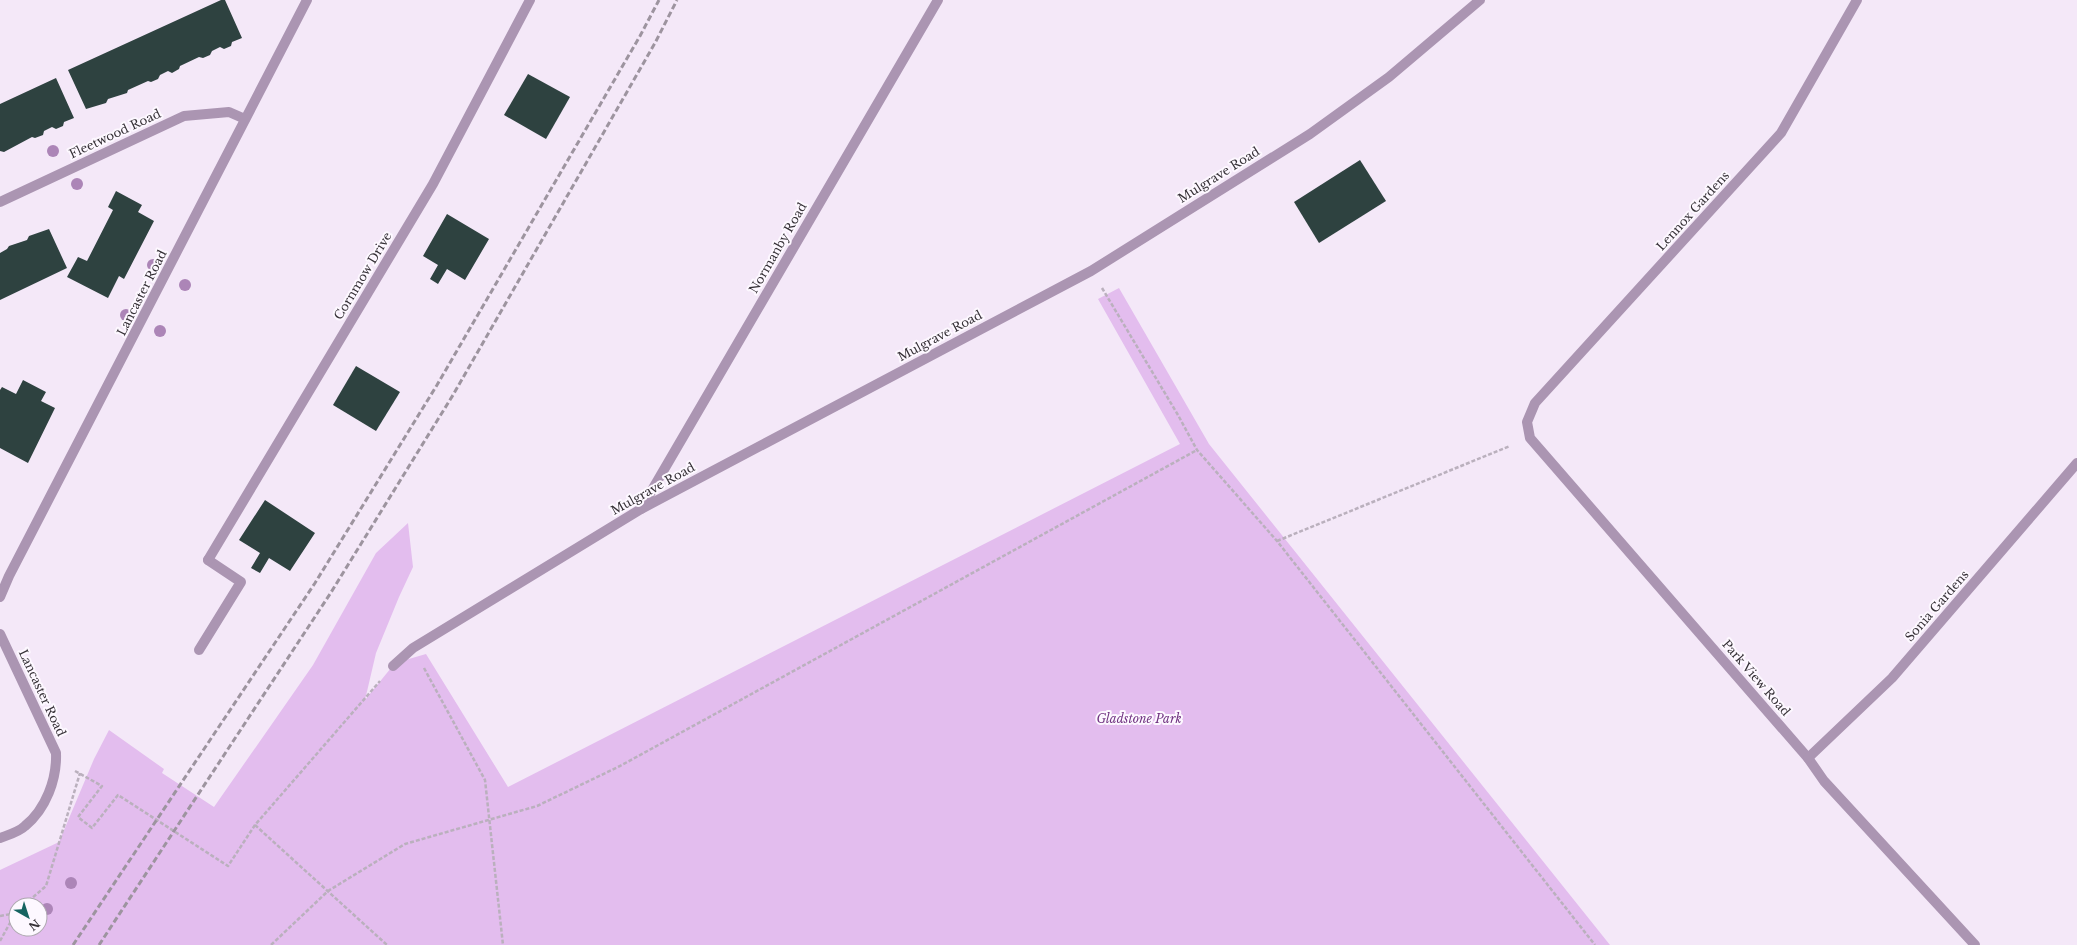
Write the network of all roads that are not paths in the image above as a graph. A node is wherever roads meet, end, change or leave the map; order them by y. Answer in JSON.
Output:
{"nodes":[{"id":1,"x":307,"y":0,"type":"edge"},
{"id":2,"x":530,"y":0,"type":"edge"},
{"id":3,"x":938,"y":0,"type":"edge"},
{"id":4,"x":1480,"y":0,"type":"edge"},
{"id":5,"x":1857,"y":0,"type":"edge"},
{"id":6,"x":245,"y":119,"type":"junction"},
{"id":7,"x":0,"y":202,"type":"edge"},
{"id":8,"x":1530,"y":438,"type":"joint"},
{"id":9,"x":2077,"y":463,"type":"edge"},
{"id":10,"x":642,"y":509,"type":"junction"},
{"id":11,"x":4,"y":574,"type":"edge"},
{"id":12,"x":0,"y":597,"type":"edge"},
{"id":13,"x":0,"y":634,"type":"edge"},
{"id":14,"x":199,"y":650,"type":"dead end"},
{"id":15,"x":392,"y":666,"type":"road end"},
{"id":16,"x":1808,"y":758,"type":"junction"},
{"id":17,"x":0,"y":838,"type":"edge"},
{"id":18,"x":1975,"y":945,"type":"edge"}],
"edges":[{"from":1,"to":6,"type":"street","name":"Lancaster Road"},
{"from":2,"to":14,"type":"street","name":"Cornmow Drive"},
{"from":3,"to":10,"type":"street","name":"Normanby Road"},
{"from":4,"to":10,"type":"street","name":"Mulgrave Road"},
{"from":5,"to":8,"type":"street","name":"Lennox Gardens"},
{"from":6,"to":7,"type":"street","name":"Fleetwood Road"},
{"from":6,"to":11,"type":"street","name":"Lancaster Road"},
{"from":8,"to":16,"type":"street","name":"Park View Road"},
{"from":9,"to":16,"type":"street","name":"Sonia Gardens"},
{"from":10,"to":15,"type":"street","name":"Mulgrave Road"},
{"from":11,"to":12,"type":"street","name":"Lancaster Road"},
{"from":13,"to":17,"type":"street","name":"Lancaster Road"},
{"from":16,"to":18,"type":"street","name":"Park View Road"}]}
